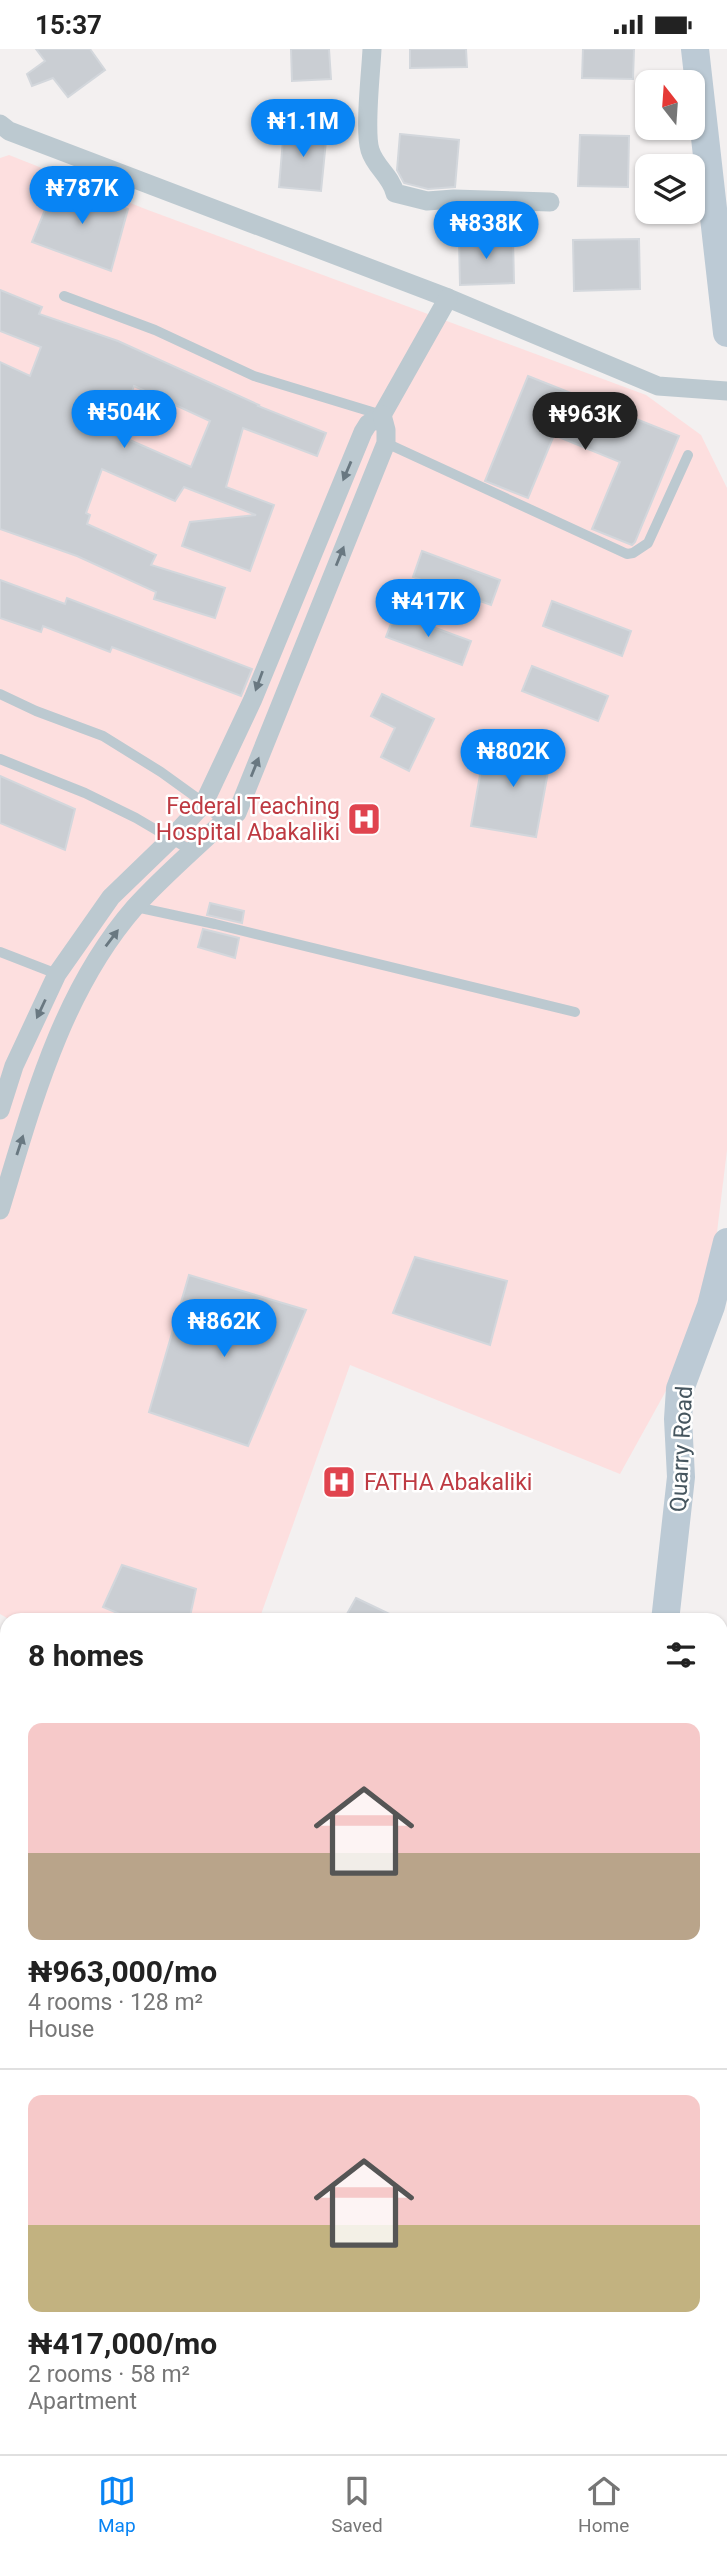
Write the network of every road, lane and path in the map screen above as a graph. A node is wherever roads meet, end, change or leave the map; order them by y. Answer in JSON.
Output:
{"nodes":[{"id":1,"x":372,"y":49,"type":"edge"},
{"id":2,"x":695,"y":49,"type":"edge"},
{"id":3,"x":0,"y":124,"type":"edge"},
{"id":4,"x":550,"y":202,"type":"dead end"},
{"id":5,"x":64,"y":296,"type":"dead end"},
{"id":6,"x":448,"y":298,"type":"junction"},
{"id":7,"x":727,"y":333,"type":"edge"},
{"id":8,"x":727,"y":391,"type":"edge"},
{"id":9,"x":382,"y":415,"type":"junction"},
{"id":10,"x":386,"y":443,"type":"junction"},
{"id":11,"x":688,"y":455,"type":"dead end"},
{"id":12,"x":330,"y":510,"type":"junction"},
{"id":13,"x":355,"y":521,"type":"junction"},
{"id":14,"x":278,"y":635,"type":"junction"},
{"id":15,"x":304,"y":645,"type":"junction"},
{"id":16,"x":0,"y":694,"type":"edge"},
{"id":17,"x":0,"y":759,"type":"edge"},
{"id":18,"x":204,"y":803,"type":"junction"},
{"id":19,"x":223,"y":822,"type":"junction"},
{"id":20,"x":172,"y":839,"type":"junction"},
{"id":21,"x":192,"y":851,"type":"junction"},
{"id":22,"x":135,"y":907,"type":"junction"},
{"id":23,"x":0,"y":952,"type":"edge"},
{"id":24,"x":57,"y":974,"type":"junction"},
{"id":25,"x":575,"y":1012,"type":"dead end"},
{"id":26,"x":0,"y":1110,"type":"edge"},
{"id":27,"x":0,"y":1210,"type":"edge"},
{"id":28,"x":727,"y":1241,"type":"edge"},
{"id":29,"x":666,"y":1613,"type":"edge"}],
"edges":[{"from":1,"to":4,"type":"street"},
{"from":2,"to":7,"type":"street"},
{"from":3,"to":6,"type":"street"},
{"from":5,"to":9,"type":"lane"},
{"from":6,"to":8,"type":"street"},
{"from":6,"to":9,"type":"street"},
{"from":9,"to":10,"type":"street"},
{"from":9,"to":12,"type":"street","one_way":true},
{"from":10,"to":11,"type":"lane"},
{"from":10,"to":13,"type":"street"},
{"from":12,"to":13,"type":"street"},
{"from":12,"to":14,"type":"street"},
{"from":15,"to":13,"type":"street","one_way":true},
{"from":14,"to":15,"type":"street"},
{"from":14,"to":18,"type":"street","one_way":true},
{"from":19,"to":15,"type":"street","one_way":true},
{"from":16,"to":18,"type":"lane"},
{"from":17,"to":20,"type":"lane"},
{"from":18,"to":19,"type":"lane"},
{"from":18,"to":20,"type":"street"},
{"from":19,"to":21,"type":"street"},
{"from":20,"to":21,"type":"lane"},
{"from":20,"to":24,"type":"street"},
{"from":21,"to":22,"type":"street"},
{"from":22,"to":25,"type":"lane"},
{"from":27,"to":22,"type":"street","one_way":true},
{"from":23,"to":24,"type":"lane"},
{"from":24,"to":26,"type":"street","one_way":true},
{"from":28,"to":29,"type":"street","name":"Quarry Road"}]}
